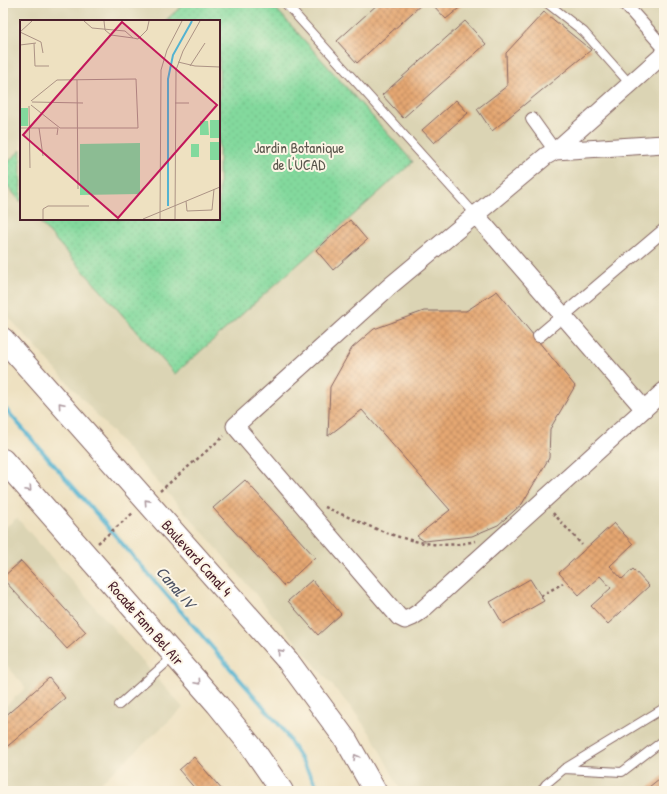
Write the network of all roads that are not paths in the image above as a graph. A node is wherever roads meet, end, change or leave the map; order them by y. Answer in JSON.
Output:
{"nodes":[{"id":1,"x":285,"y":3,"type":"edge"},
{"id":2,"x":546,"y":3,"type":"edge"},
{"id":3,"x":624,"y":3,"type":"edge"},
{"id":4,"x":664,"y":48,"type":"edge"},
{"id":5,"x":664,"y":54,"type":"edge"},
{"id":6,"x":630,"y":84,"type":"junction"},
{"id":7,"x":532,"y":119,"type":"dead end"},
{"id":8,"x":664,"y":144,"type":"edge"},
{"id":9,"x":554,"y":152,"type":"junction"},
{"id":10,"x":475,"y":214,"type":"junction"},
{"id":11,"x":664,"y":230,"type":"edge"},
{"id":12,"x":563,"y":314,"type":"junction"},
{"id":13,"x":539,"y":336,"type":"dead end"},
{"id":14,"x":3,"y":339,"type":"edge"},
{"id":15,"x":664,"y":391,"type":"edge"},
{"id":16,"x":644,"y":409,"type":"junction"},
{"id":17,"x":3,"y":460,"type":"edge"},
{"id":18,"x":174,"y":655,"type":"junction"},
{"id":19,"x":119,"y":705,"type":"dead end"},
{"id":20,"x":664,"y":708,"type":"edge"},
{"id":21,"x":664,"y":740,"type":"edge"},
{"id":22,"x":564,"y":769,"type":"junction"},
{"id":23,"x":282,"y":791,"type":"edge"},
{"id":24,"x":375,"y":791,"type":"edge"},
{"id":25,"x":541,"y":791,"type":"edge"}],
"edges":[{"from":1,"to":10,"type":"lane"},
{"from":2,"to":6,"type":"lane"},
{"from":3,"to":4,"type":"street"},
{"from":5,"to":6,"type":"street"},
{"from":6,"to":9,"type":"street"},
{"from":7,"to":9,"type":"street"},
{"from":8,"to":9,"type":"street"},
{"from":9,"to":10,"type":"street"},
{"from":10,"to":12,"type":"street"},
{"from":10,"to":16,"type":"street"},
{"from":11,"to":12,"type":"street"},
{"from":12,"to":13,"type":"street"},
{"from":12,"to":16,"type":"street"},
{"from":24,"to":14,"type":"main road","name":"Boulevard Canal 4","one_way":true},
{"from":15,"to":16,"type":"street"},
{"from":17,"to":18,"type":"main road","name":"Rocade Fann Bel Air","one_way":true},
{"from":18,"to":19,"type":"lane"},
{"from":18,"to":23,"type":"main road","name":"Rocade Fann Bel Air","one_way":true},
{"from":20,"to":22,"type":"lane"},
{"from":21,"to":22,"type":"lane"},
{"from":22,"to":25,"type":"lane"}]}
